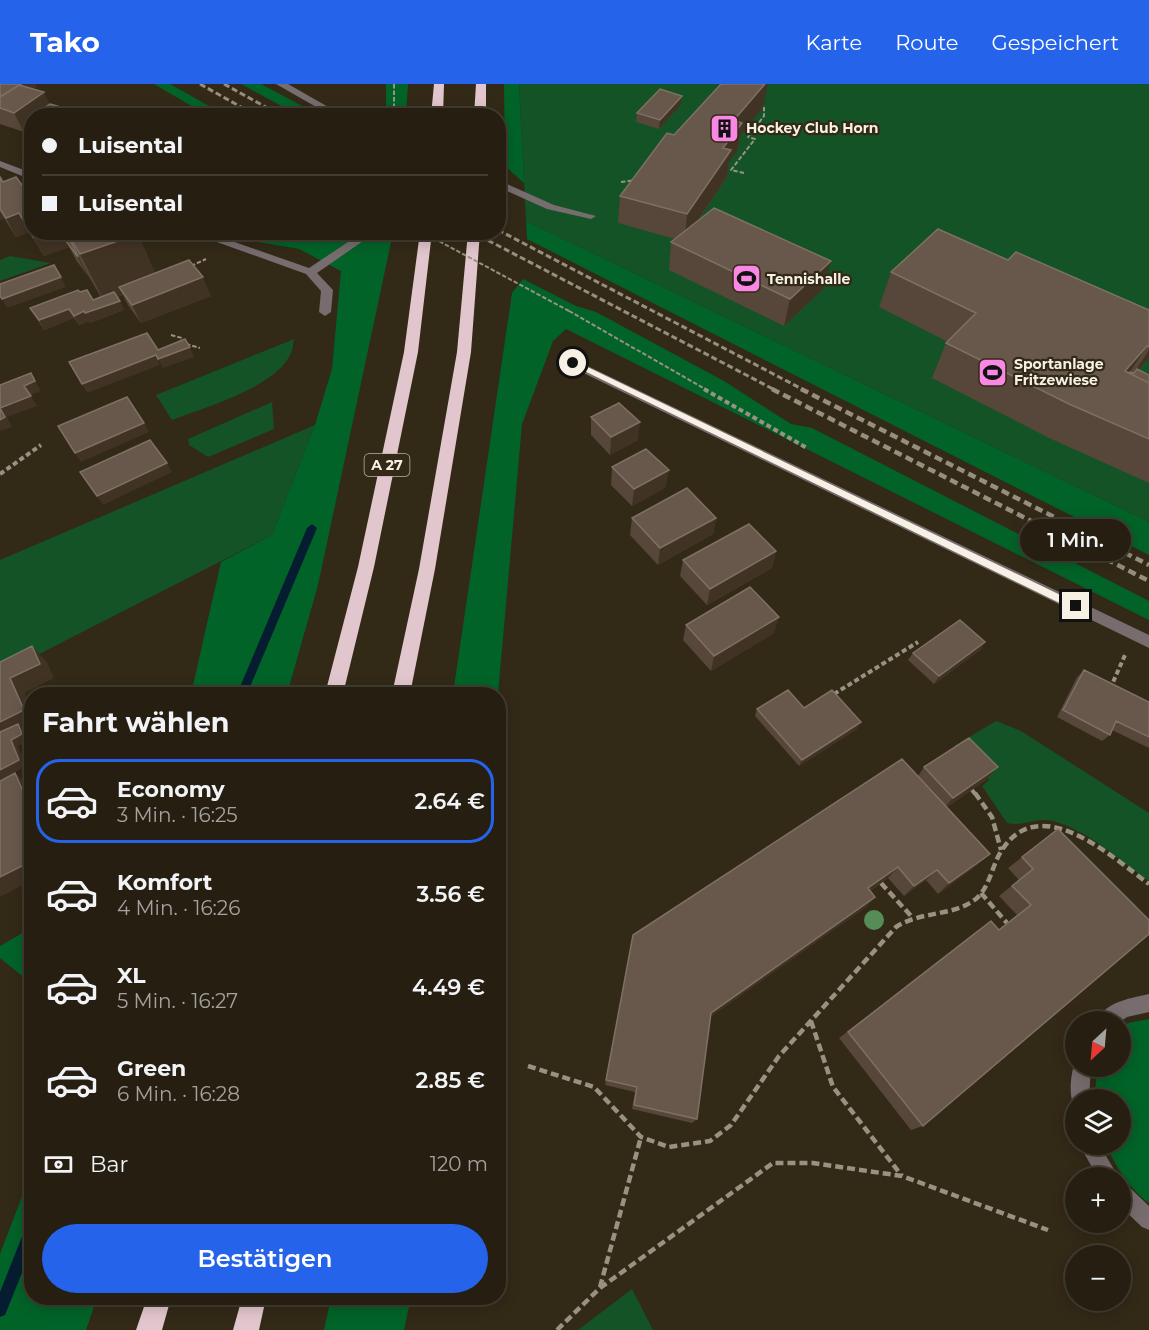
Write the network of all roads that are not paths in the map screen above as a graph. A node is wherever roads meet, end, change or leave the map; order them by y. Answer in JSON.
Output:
{"nodes":[{"id":1,"x":281,"y":84,"type":"edge"},
{"id":2,"x":439,"y":84,"type":"edge"},
{"id":3,"x":481,"y":84,"type":"edge"},
{"id":4,"x":325,"y":108,"type":"edge"},
{"id":5,"x":438,"y":108,"type":"edge"},
{"id":6,"x":480,"y":108,"type":"edge"},
{"id":7,"x":2,"y":167,"type":"edge"},
{"id":8,"x":24,"y":174,"type":"edge"},
{"id":9,"x":506,"y":187,"type":"edge"},
{"id":10,"x":591,"y":216,"type":"dead end"},
{"id":11,"x":217,"y":240,"type":"edge"},
{"id":12,"x":359,"y":240,"type":"edge"},
{"id":13,"x":423,"y":240,"type":"edge"},
{"id":14,"x":473,"y":240,"type":"edge"},
{"id":15,"x":310,"y":272,"type":"junction"},
{"id":16,"x":325,"y":312,"type":"dead end"},
{"id":17,"x":573,"y":363,"type":"dead end"},
{"id":18,"x":1149,"y":642,"type":"edge"},
{"id":19,"x":336,"y":687,"type":"edge"},
{"id":20,"x":402,"y":687,"type":"edge"},
{"id":21,"x":1149,"y":1003,"type":"edge"},
{"id":22,"x":1120,"y":1011,"type":"edge"},
{"id":23,"x":1131,"y":1203,"type":"edge"},
{"id":24,"x":1149,"y":1220,"type":"edge"},
{"id":25,"x":157,"y":1305,"type":"edge"},
{"id":26,"x":252,"y":1305,"type":"edge"},
{"id":27,"x":149,"y":1330,"type":"edge"},
{"id":28,"x":246,"y":1330,"type":"edge"}],
"edges":[{"from":1,"to":4,"type":"street"},
{"from":2,"to":5,"type":"highway"},
{"from":3,"to":6,"type":"highway"},
{"from":7,"to":8,"type":"street"},
{"from":9,"to":10,"type":"street"},
{"from":11,"to":15,"type":"street"},
{"from":12,"to":15,"type":"street"},
{"from":13,"to":19,"type":"highway","number":"A 27"},
{"from":14,"to":20,"type":"highway"},
{"from":15,"to":16,"type":"street"},
{"from":17,"to":18,"type":"street"},
{"from":21,"to":22,"type":"street"},
{"from":23,"to":24,"type":"street"},
{"from":25,"to":27,"type":"highway"},
{"from":26,"to":28,"type":"highway"}]}
